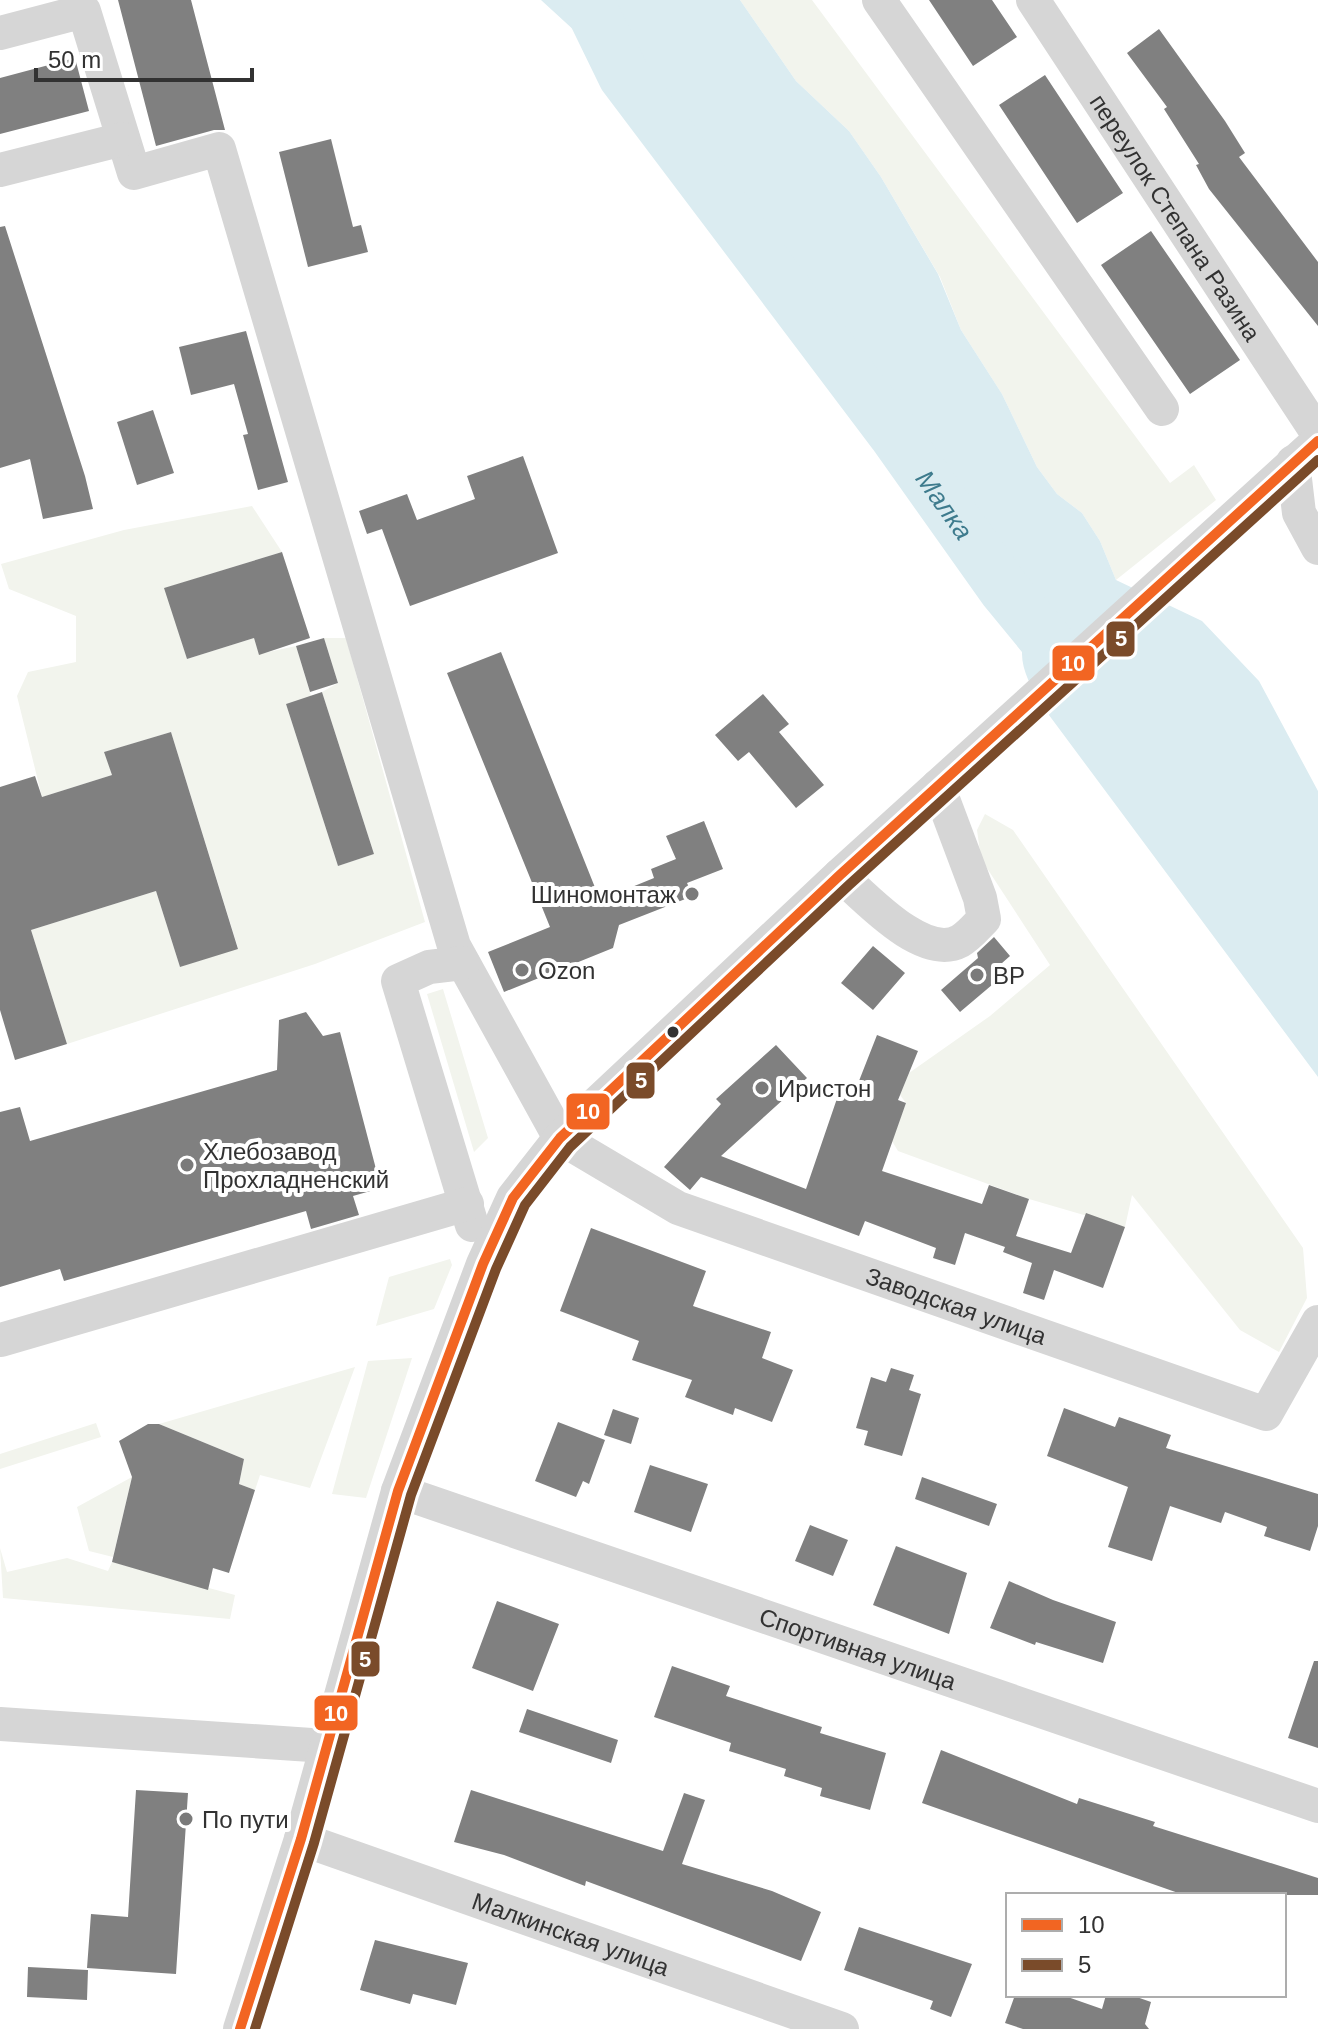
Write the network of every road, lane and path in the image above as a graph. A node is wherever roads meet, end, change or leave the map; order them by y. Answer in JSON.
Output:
{"nodes":[{"id":1,"x":879,"y":0,"type":"edge"},
{"id":2,"x":1033,"y":0,"type":"edge"},
{"id":3,"x":0,"y":33,"type":"edge"},
{"id":4,"x":123,"y":139,"type":"junction"},
{"id":5,"x":0,"y":170,"type":"edge"},
{"id":6,"x":1162,"y":409,"type":"dead end"},
{"id":7,"x":1318,"y":434,"type":"edge"},
{"id":8,"x":1305,"y":451,"type":"edge"},
{"id":9,"x":1318,"y":548,"type":"edge"},
{"id":10,"x":938,"y":786,"type":"junction"},
{"id":11,"x":840,"y":875,"type":"junction"},
{"id":12,"x":463,"y":963,"type":"junction"},
{"id":13,"x":560,"y":1138,"type":"junction"},
{"id":14,"x":467,"y":1204,"type":"junction"},
{"id":15,"x":483,"y":1264,"type":"junction"},
{"id":16,"x":1318,"y":1322,"type":"edge"},
{"id":17,"x":1,"y":1340,"type":"edge"},
{"id":18,"x":398,"y":1491,"type":"junction"},
{"id":19,"x":0,"y":1724,"type":"edge"},
{"id":20,"x":326,"y":1746,"type":"junction"},
{"id":21,"x":1318,"y":1806,"type":"edge"},
{"id":22,"x":301,"y":1839,"type":"junction"},
{"id":23,"x":240,"y":2029,"type":"edge"},
{"id":24,"x":842,"y":2029,"type":"edge"}],
"edges":[{"from":1,"to":6,"type":"street"},
{"from":2,"to":7,"type":"street","name":"переулок Степана Разина"},
{"from":3,"to":4,"type":"street"},
{"from":4,"to":5,"type":"street"},
{"from":4,"to":12,"type":"street"},
{"from":8,"to":9,"type":"street"},
{"from":8,"to":10,"type":"street"},
{"from":10,"to":11,"type":"street"},
{"from":10,"to":11,"type":"street"},
{"from":11,"to":13,"type":"street"},
{"from":12,"to":13,"type":"street"},
{"from":12,"to":14,"type":"street"},
{"from":13,"to":15,"type":"street"},
{"from":13,"to":16,"type":"street","name":"Заводская улица"},
{"from":14,"to":15,"type":"street"},
{"from":14,"to":17,"type":"street"},
{"from":15,"to":18,"type":"street"},
{"from":18,"to":20,"type":"street"},
{"from":18,"to":21,"type":"street","name":"Спортивная улица"},
{"from":19,"to":20,"type":"street"},
{"from":20,"to":22,"type":"street"},
{"from":22,"to":23,"type":"street"},
{"from":22,"to":24,"type":"street","name":"Малкинская улица"}]}
